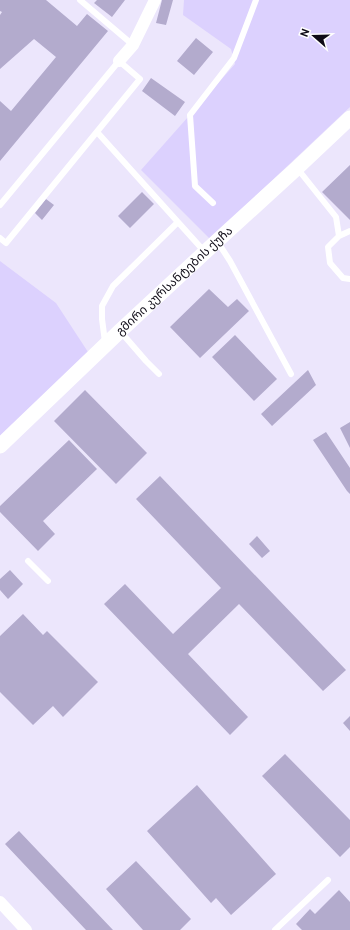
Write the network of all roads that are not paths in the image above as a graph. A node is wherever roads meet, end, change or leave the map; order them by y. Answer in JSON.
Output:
{"nodes":[{"id":1,"x":80,"y":0,"type":"edge"},
{"id":2,"x":155,"y":0,"type":"edge"},
{"id":3,"x":256,"y":0,"type":"edge"},
{"id":4,"x":133,"y":45,"type":"junction"},
{"id":5,"x":118,"y":61,"type":"junction"},
{"id":6,"x":350,"y":118,"type":"edge"},
{"id":7,"x":97,"y":132,"type":"junction"},
{"id":8,"x":297,"y":168,"type":"junction"},
{"id":9,"x":213,"y":203,"type":"dead end"},
{"id":10,"x":0,"y":205,"type":"edge"},
{"id":11,"x":178,"y":222,"type":"junction"},
{"id":12,"x":350,"y":232,"type":"edge"},
{"id":13,"x":339,"y":236,"type":"junction"},
{"id":14,"x":0,"y":238,"type":"edge"},
{"id":15,"x":217,"y":241,"type":"junction"},
{"id":16,"x":205,"y":252,"type":"junction"},
{"id":17,"x":350,"y":280,"type":"edge"},
{"id":18,"x":120,"y":331,"type":"junction"},
{"id":19,"x":106,"y":345,"type":"junction"},
{"id":20,"x":159,"y":374,"type":"dead end"},
{"id":21,"x":291,"y":374,"type":"dead end"},
{"id":22,"x":0,"y":446,"type":"edge"},
{"id":23,"x":28,"y":561,"type":"dead end"},
{"id":24,"x":48,"y":582,"type":"dead end"},
{"id":25,"x":328,"y":880,"type":"dead end"},
{"id":26,"x":0,"y":902,"type":"edge"},
{"id":27,"x":26,"y":930,"type":"edge"},
{"id":28,"x":276,"y":930,"type":"edge"}],
"edges":[{"from":1,"to":4,"type":"lane"},
{"from":2,"to":4,"type":"street"},
{"from":3,"to":9,"type":"lane"},
{"from":4,"to":5,"type":"street"},
{"from":5,"to":7,"type":"lane"},
{"from":5,"to":10,"type":"lane"},
{"from":6,"to":8,"type":"street","name":"გმირი კურსანტების ქუჩა"},
{"from":7,"to":11,"type":"lane"},
{"from":7,"to":14,"type":"lane"},
{"from":8,"to":13,"type":"lane"},
{"from":8,"to":15,"type":"street","name":"გმირი კურსანტების ქუჩა"},
{"from":11,"to":16,"type":"lane"},
{"from":11,"to":19,"type":"lane"},
{"from":12,"to":13,"type":"lane"},
{"from":13,"to":17,"type":"lane"},
{"from":15,"to":16,"type":"street","name":"გმირი კურსანტების ქუჩა"},
{"from":15,"to":21,"type":"lane"},
{"from":16,"to":18,"type":"street","name":"გმირი კურსანტების ქუჩა"},
{"from":18,"to":19,"type":"street","name":"გმირი კურსანტების ქუჩა"},
{"from":18,"to":20,"type":"lane"},
{"from":19,"to":22,"type":"street","name":"გმირი კურსანტების ქუჩა"},
{"from":23,"to":24,"type":"lane"},
{"from":25,"to":28,"type":"lane"},
{"from":26,"to":27,"type":"street"}]}
